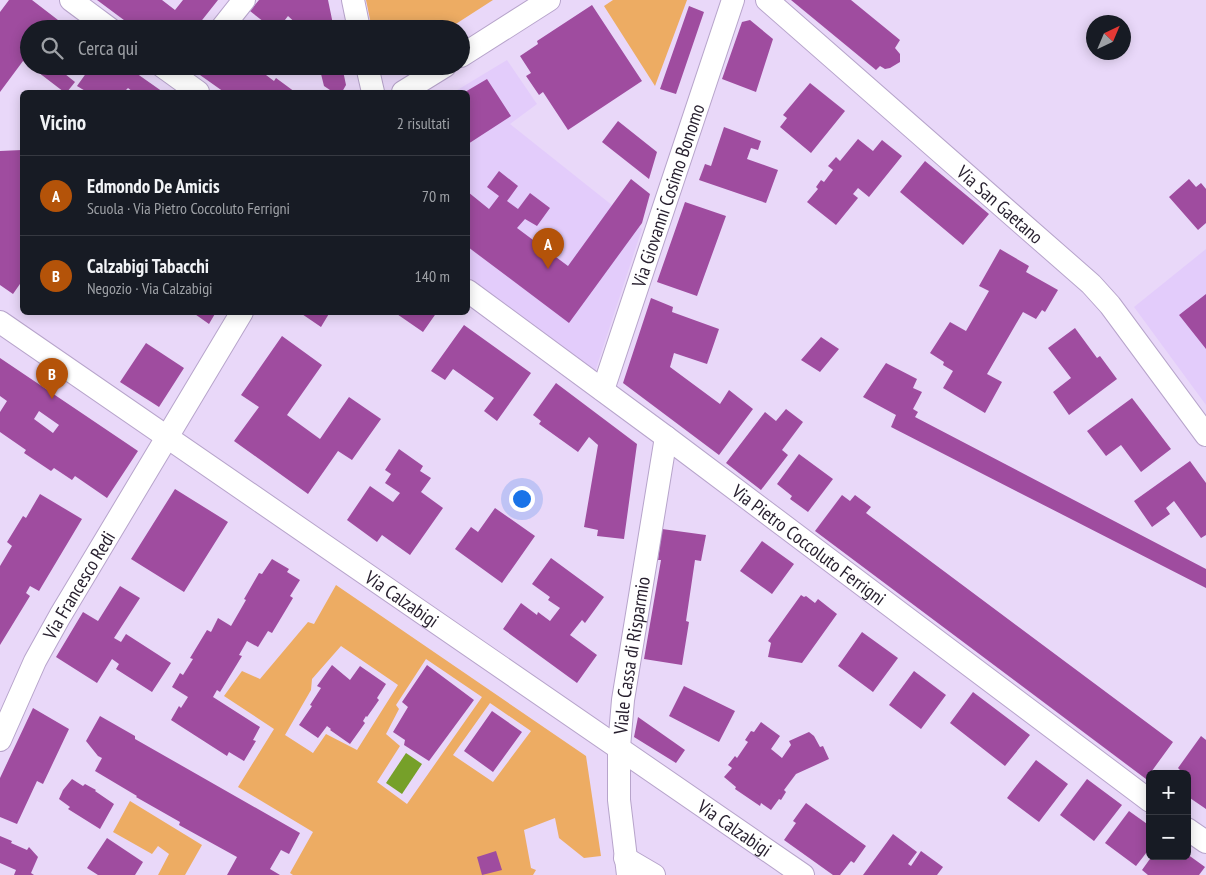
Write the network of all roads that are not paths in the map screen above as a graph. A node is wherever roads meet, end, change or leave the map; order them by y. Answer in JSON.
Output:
{"nodes":[{"id":1,"x":71,"y":0,"type":"edge"},
{"id":2,"x":244,"y":0,"type":"edge"},
{"id":3,"x":353,"y":0,"type":"edge"},
{"id":4,"x":549,"y":0,"type":"edge"},
{"id":5,"x":733,"y":0,"type":"edge"},
{"id":6,"x":767,"y":0,"type":"edge"},
{"id":7,"x":98,"y":20,"type":"edge"},
{"id":8,"x":228,"y":20,"type":"edge"},
{"id":9,"x":357,"y":20,"type":"edge"},
{"id":10,"x":470,"y":50,"type":"edge"},
{"id":11,"x":181,"y":75,"type":"edge"},
{"id":12,"x":369,"y":75,"type":"edge"},
{"id":13,"x":430,"y":75,"type":"edge"},
{"id":14,"x":196,"y":90,"type":"edge"},
{"id":15,"x":373,"y":90,"type":"edge"},
{"id":16,"x":406,"y":90,"type":"edge"},
{"id":17,"x":470,"y":292,"type":"edge"},
{"id":18,"x":240,"y":315,"type":"edge"},
{"id":19,"x":0,"y":322,"type":"edge"},
{"id":20,"x":603,"y":390,"type":"junction"},
{"id":21,"x":1206,"y":435,"type":"edge"},
{"id":22,"x":168,"y":437,"type":"junction"},
{"id":23,"x":666,"y":437,"type":"junction"},
{"id":24,"x":0,"y":740,"type":"edge"},
{"id":25,"x":619,"y":747,"type":"junction"},
{"id":26,"x":1146,"y":797,"type":"edge"},
{"id":27,"x":1191,"y":832,"type":"edge"},
{"id":28,"x":1206,"y":842,"type":"edge"},
{"id":29,"x":626,"y":866,"type":"edge"},
{"id":30,"x":654,"y":875,"type":"edge"},
{"id":31,"x":803,"y":875,"type":"edge"}],
"edges":[{"from":1,"to":7,"type":"street"},
{"from":2,"to":8,"type":"street"},
{"from":3,"to":9,"type":"street"},
{"from":4,"to":10,"type":"street"},
{"from":5,"to":20,"type":"street","name":"Via Giovanni Cosimo Bonomo"},
{"from":6,"to":21,"type":"street","name":"Via San Gaetano"},
{"from":11,"to":14,"type":"street"},
{"from":12,"to":15,"type":"street"},
{"from":13,"to":16,"type":"street"},
{"from":17,"to":20,"type":"street","name":"Via Pietro Coccoluto Ferrigni"},
{"from":18,"to":22,"type":"street","name":"Via Francesco Redi"},
{"from":19,"to":22,"type":"street","name":"Via Calzabigi"},
{"from":20,"to":23,"type":"street","name":"Via Pietro Coccoluto Ferrigni"},
{"from":22,"to":24,"type":"street","name":"Via Francesco Redi"},
{"from":22,"to":25,"type":"street","name":"Via Calzabigi"},
{"from":23,"to":25,"type":"street","name":"Viale Cassa di Risparmio"},
{"from":23,"to":26,"type":"street","name":"Via Pietro Coccoluto Ferrigni"},
{"from":25,"to":29,"type":"street","name":"Viale Cassa di Risparmio"},
{"from":25,"to":31,"type":"street","name":"Via Calzabigi"},
{"from":27,"to":28,"type":"street"},
{"from":29,"to":30,"type":"street"}]}
